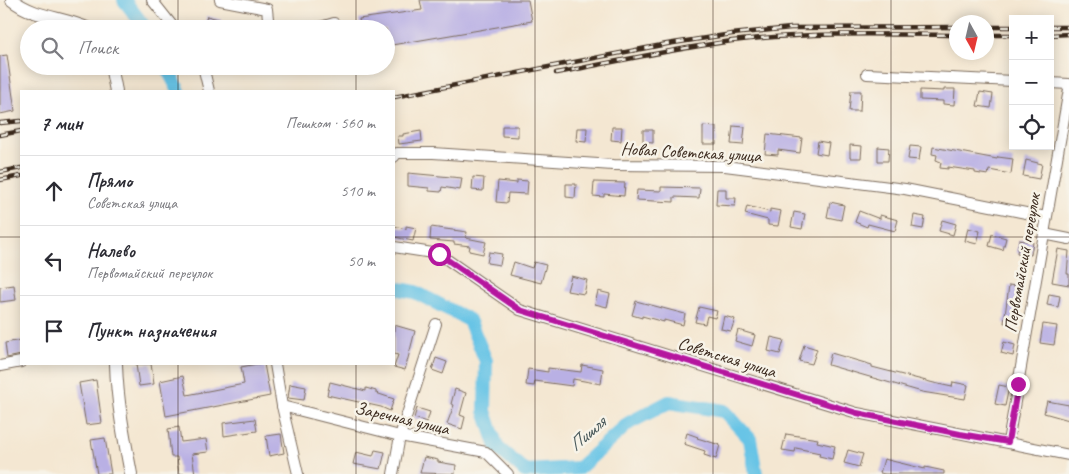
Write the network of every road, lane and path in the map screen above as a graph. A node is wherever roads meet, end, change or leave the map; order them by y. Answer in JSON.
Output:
{"nodes":[{"id":1,"x":12,"y":0,"type":"edge"},
{"id":2,"x":152,"y":0,"type":"edge"},
{"id":3,"x":220,"y":0,"type":"edge"},
{"id":4,"x":60,"y":20,"type":"edge"},
{"id":5,"x":168,"y":20,"type":"edge"},
{"id":6,"x":269,"y":20,"type":"edge"},
{"id":7,"x":867,"y":74,"type":"dead end"},
{"id":8,"x":113,"y":75,"type":"edge"},
{"id":9,"x":206,"y":75,"type":"edge"},
{"id":10,"x":1009,"y":81,"type":"edge"},
{"id":11,"x":1054,"y":83,"type":"edge"},
{"id":12,"x":1069,"y":84,"type":"edge"},
{"id":13,"x":116,"y":90,"type":"edge"},
{"id":14,"x":210,"y":90,"type":"edge"},
{"id":15,"x":1069,"y":90,"type":"edge"},
{"id":16,"x":395,"y":156,"type":"edge"},
{"id":17,"x":1046,"y":217,"type":"junction"},
{"id":18,"x":1044,"y":234,"type":"junction"},
{"id":19,"x":1069,"y":239,"type":"edge"},
{"id":20,"x":395,"y":247,"type":"edge"},
{"id":21,"x":436,"y":324,"type":"dead end"},
{"id":22,"x":20,"y":362,"type":"edge"},
{"id":23,"x":116,"y":365,"type":"edge"},
{"id":24,"x":275,"y":365,"type":"edge"},
{"id":25,"x":0,"y":366,"type":"edge"},
{"id":26,"x":282,"y":406,"type":"junction"},
{"id":27,"x":400,"y":436,"type":"junction"},
{"id":28,"x":1008,"y":442,"type":"junction"},
{"id":29,"x":1069,"y":455,"type":"edge"},
{"id":30,"x":131,"y":474,"type":"edge"},
{"id":31,"x":298,"y":474,"type":"edge"},
{"id":32,"x":393,"y":474,"type":"edge"},
{"id":33,"x":508,"y":474,"type":"edge"}],
"edges":[{"from":1,"to":4,"type":"main road"},
{"from":2,"to":5,"type":"street"},
{"from":3,"to":6,"type":"street"},
{"from":7,"to":10,"type":"street"},
{"from":8,"to":13,"type":"main road"},
{"from":9,"to":14,"type":"street"},
{"from":11,"to":12,"type":"street"},
{"from":15,"to":17,"type":"street","name":"Первомайский переулок"},
{"from":16,"to":17,"type":"street","name":"Новая Советская улица"},
{"from":17,"to":18,"type":"street","name":"Первомайский переулок"},
{"from":18,"to":19,"type":"street"},
{"from":18,"to":28,"type":"street","name":"Первомайский переулок"},
{"from":20,"to":28,"type":"street","name":"Советская улица"},
{"from":21,"to":27,"type":"street"},
{"from":22,"to":25,"type":"street"},
{"from":23,"to":30,"type":"main road"},
{"from":24,"to":26,"type":"street"},
{"from":26,"to":27,"type":"street","name":"Заречная улица"},
{"from":26,"to":31,"type":"street"},
{"from":27,"to":32,"type":"street"},
{"from":27,"to":33,"type":"street","name":"Заречная улица"},
{"from":28,"to":29,"type":"street","name":"Советская улица"}]}
